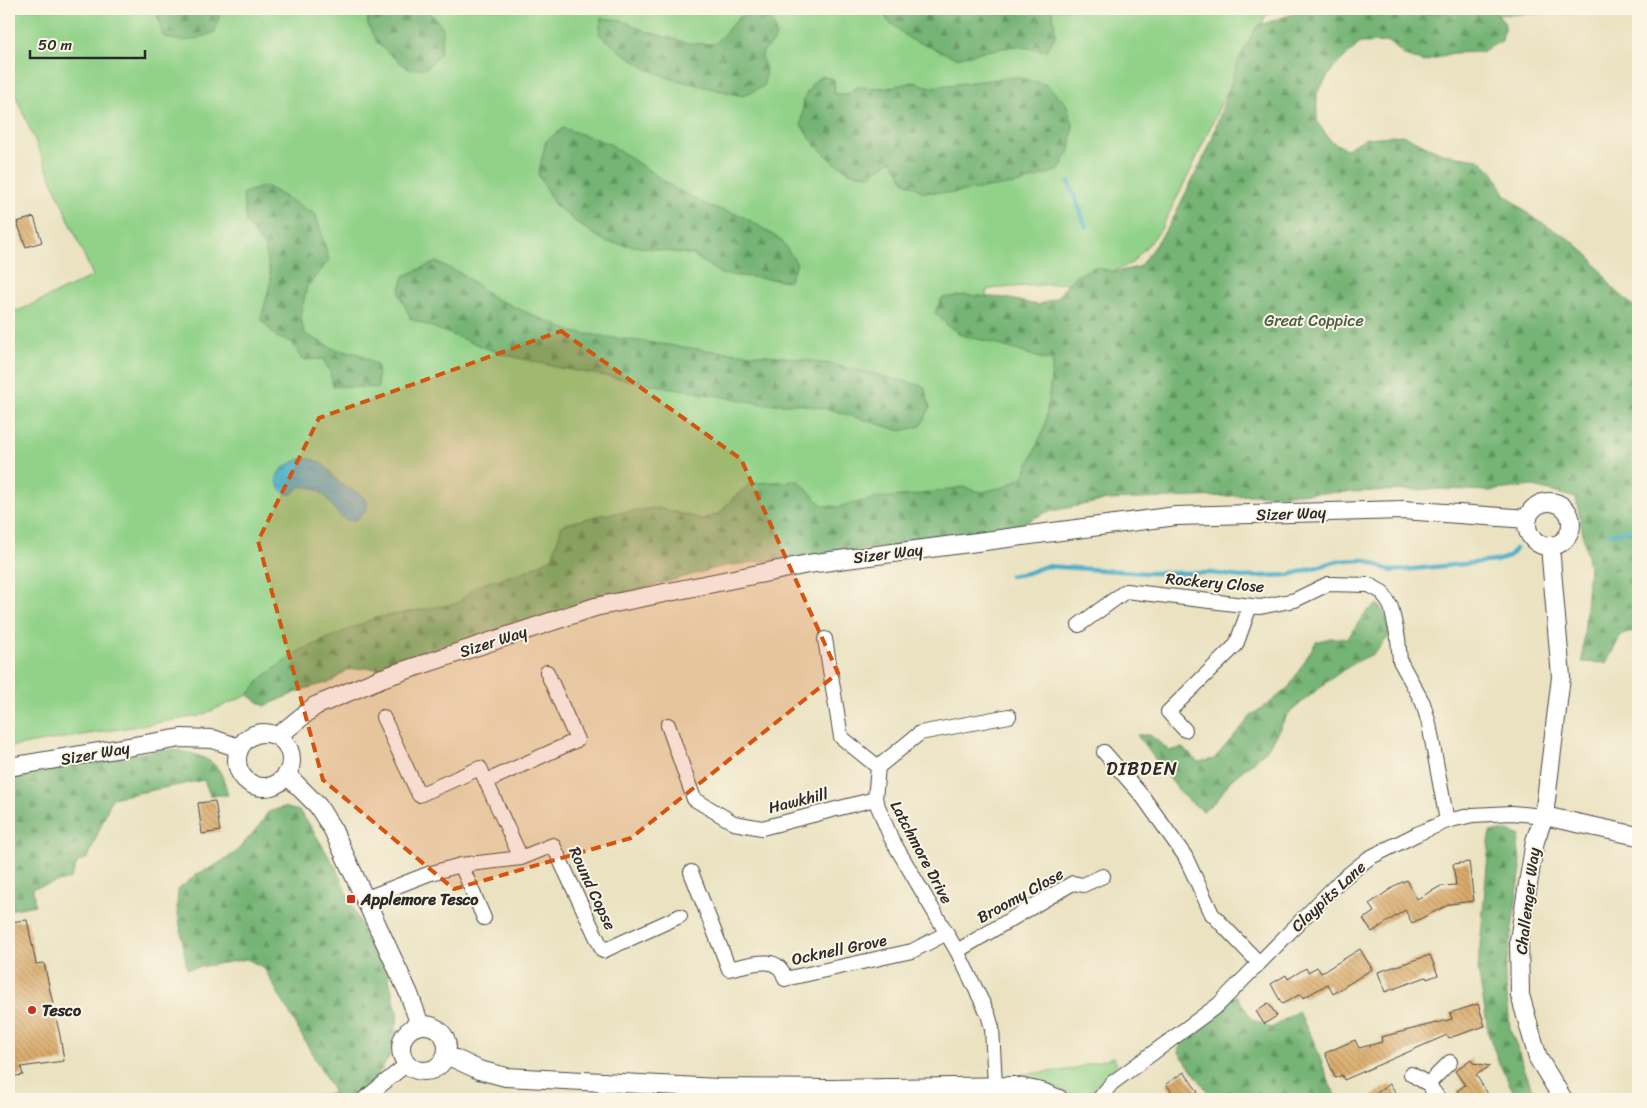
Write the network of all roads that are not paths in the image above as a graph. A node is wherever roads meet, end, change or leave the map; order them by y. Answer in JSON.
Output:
{"nodes":[{"id":1,"x":1528,"y":519,"type":"junction"},
{"id":2,"x":1550,"y":546,"type":"junction"},
{"id":3,"x":1250,"y":606,"type":"junction"},
{"id":4,"x":1079,"y":625,"type":"dead end"},
{"id":5,"x":825,"y":639,"type":"dead end"},
{"id":6,"x":546,"y":672,"type":"dead end"},
{"id":7,"x":1009,"y":716,"type":"dead end"},
{"id":8,"x":383,"y":717,"type":"dead end"},
{"id":9,"x":668,"y":725,"type":"dead end"},
{"id":10,"x":1185,"y":730,"type":"dead end"},
{"id":11,"x":278,"y":736,"type":"junction"},
{"id":12,"x":239,"y":748,"type":"junction"},
{"id":13,"x":1104,"y":752,"type":"dead end"},
{"id":14,"x":9,"y":767,"type":"edge"},
{"id":15,"x":878,"y":767,"type":"junction"},
{"id":16,"x":287,"y":775,"type":"junction"},
{"id":17,"x":487,"y":781,"type":"junction"},
{"id":18,"x":875,"y":799,"type":"junction"},
{"id":19,"x":1544,"y":816,"type":"junction"},
{"id":20,"x":1447,"y":821,"type":"junction"},
{"id":21,"x":1638,"y":836,"type":"edge"},
{"id":22,"x":521,"y":858,"type":"junction"},
{"id":23,"x":461,"y":865,"type":"junction"},
{"id":24,"x":691,"y":872,"type":"dead end"},
{"id":25,"x":1103,"y":876,"type":"dead end"},
{"id":26,"x":364,"y":899,"type":"junction"},
{"id":27,"x":680,"y":916,"type":"dead end"},
{"id":28,"x":484,"y":918,"type":"dead end"},
{"id":29,"x":946,"y":933,"type":"junction"},
{"id":30,"x":957,"y":951,"type":"junction"},
{"id":31,"x":1259,"y":963,"type":"junction"},
{"id":32,"x":420,"y":1025,"type":"junction"},
{"id":33,"x":446,"y":1055,"type":"junction"},
{"id":34,"x":1450,"y":1062,"type":"dead end"},
{"id":35,"x":407,"y":1064,"type":"junction"},
{"id":36,"x":1411,"y":1074,"type":"dead end"},
{"id":37,"x":1428,"y":1084,"type":"junction"},
{"id":38,"x":994,"y":1085,"type":"junction"},
{"id":39,"x":831,"y":1094,"type":"edge"},
{"id":40,"x":364,"y":1099,"type":"edge"},
{"id":41,"x":1059,"y":1099,"type":"edge"},
{"id":42,"x":1099,"y":1099,"type":"edge"},
{"id":43,"x":1439,"y":1099,"type":"edge"},
{"id":44,"x":1563,"y":1099,"type":"edge"}],
"edges":[{"from":1,"to":2,"type":"street"},
{"from":1,"to":2,"type":"street"},
{"from":1,"to":11,"type":"street","name":"Sizer Way"},
{"from":2,"to":19,"type":"street"},
{"from":3,"to":4,"type":"street","name":"Rockery Close"},
{"from":3,"to":10,"type":"street"},
{"from":3,"to":20,"type":"street","name":"Rockery Close"},
{"from":5,"to":15,"type":"street"},
{"from":6,"to":17,"type":"street"},
{"from":7,"to":15,"type":"street"},
{"from":8,"to":17,"type":"street"},
{"from":9,"to":18,"type":"street","name":"Hawkhill"},
{"from":11,"to":12,"type":"street"},
{"from":11,"to":16,"type":"street"},
{"from":12,"to":14,"type":"street","name":"Sizer Way"},
{"from":12,"to":16,"type":"street"},
{"from":13,"to":31,"type":"street"},
{"from":15,"to":18,"type":"street","name":"Latchmore Drive"},
{"from":16,"to":26,"type":"street"},
{"from":17,"to":22,"type":"street"},
{"from":18,"to":29,"type":"street","name":"Latchmore Drive"},
{"from":19,"to":20,"type":"street","name":"Claypits Lane"},
{"from":19,"to":21,"type":"street","name":"Claypits Lane"},
{"from":19,"to":44,"type":"street","name":"Challenger Way"},
{"from":20,"to":31,"type":"street","name":"Claypits Lane"},
{"from":22,"to":23,"type":"street"},
{"from":22,"to":27,"type":"street","name":"Round Copse"},
{"from":23,"to":26,"type":"street"},
{"from":23,"to":28,"type":"street"},
{"from":24,"to":29,"type":"street","name":"Ocknell Grove"},
{"from":25,"to":30,"type":"street","name":"Broomy Close"},
{"from":26,"to":32,"type":"street"},
{"from":29,"to":30,"type":"street","name":"Latchmore Drive"},
{"from":30,"to":38,"type":"street","name":"Latchmore Drive"},
{"from":31,"to":42,"type":"street","name":"Claypits Lane"},
{"from":32,"to":33,"type":"street"},
{"from":32,"to":35,"type":"street"},
{"from":33,"to":35,"type":"street"},
{"from":33,"to":39,"type":"street"},
{"from":34,"to":37,"type":"street"},
{"from":35,"to":40,"type":"street"},
{"from":36,"to":37,"type":"street"},
{"from":37,"to":43,"type":"street"},
{"from":38,"to":39,"type":"street"},
{"from":38,"to":41,"type":"street"}]}
